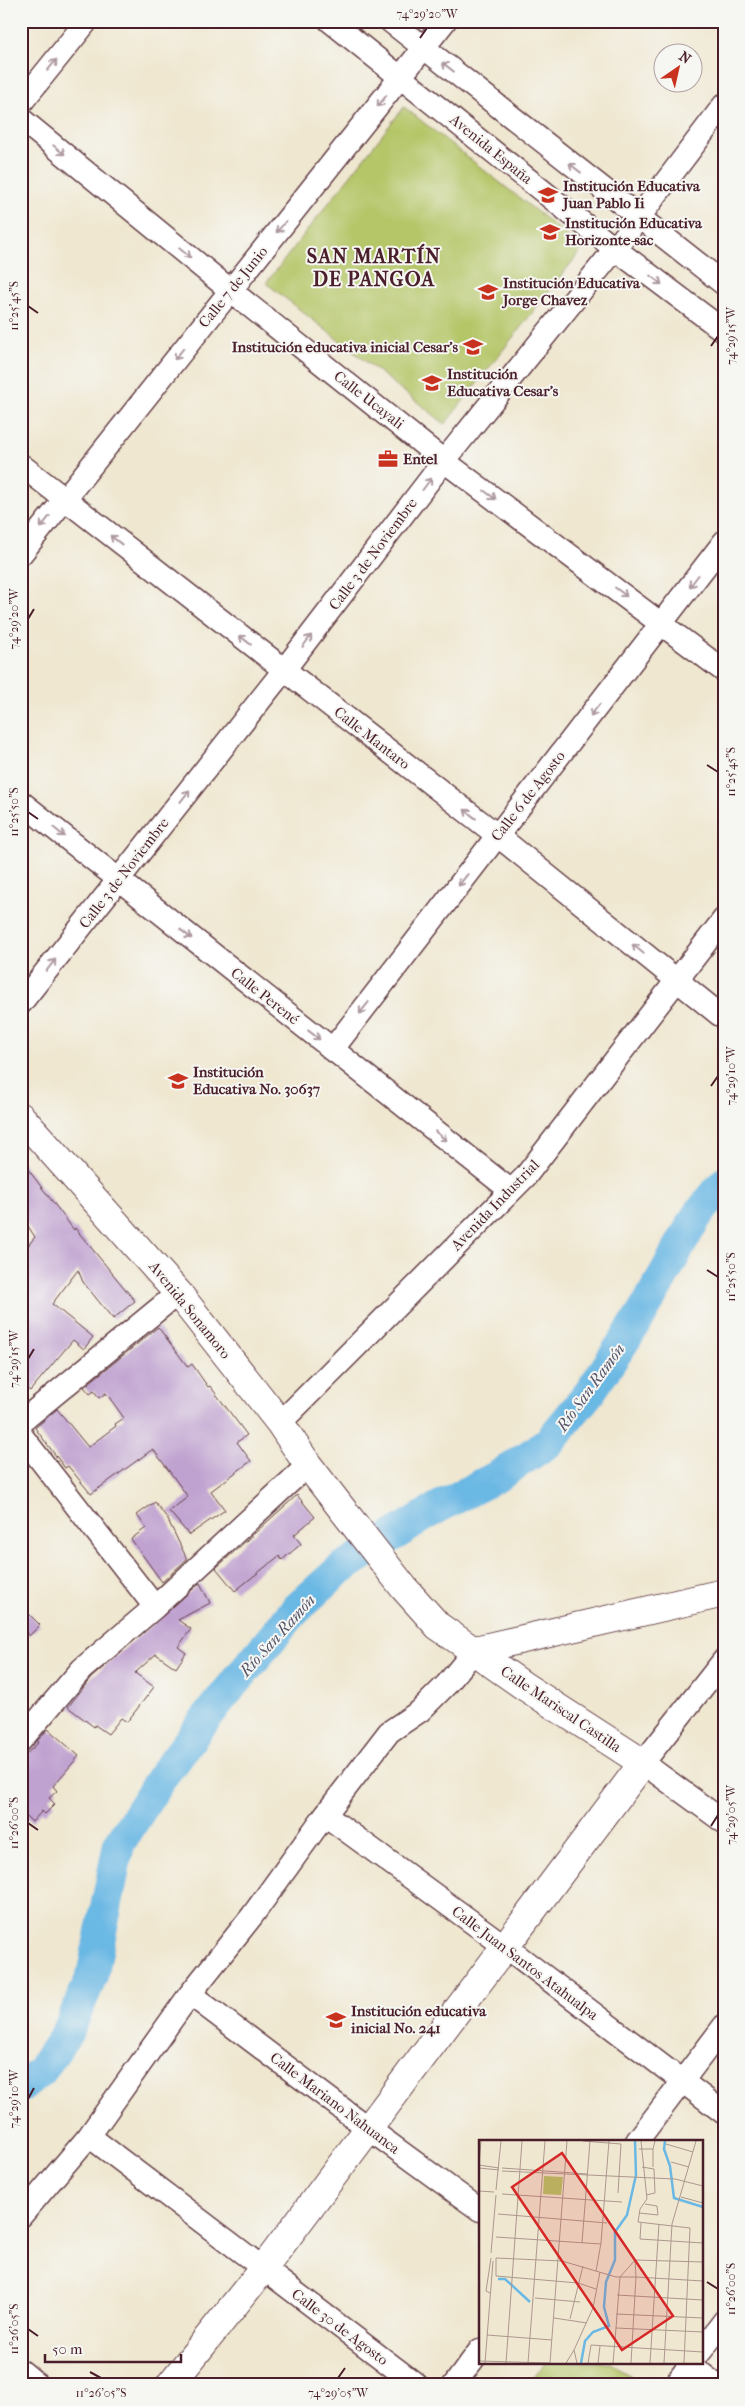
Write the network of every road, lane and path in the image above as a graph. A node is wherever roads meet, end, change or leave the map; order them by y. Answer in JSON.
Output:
{"nodes":[{"id":1,"x":87,"y":21,"type":"edge"},
{"id":2,"x":330,"y":21,"type":"edge"},
{"id":3,"x":390,"y":21,"type":"edge"},
{"id":4,"x":445,"y":21,"type":"edge"},
{"id":5,"x":424,"y":48,"type":"junction"},
{"id":6,"x":401,"y":78,"type":"junction"},
{"id":7,"x":21,"y":103,"type":"edge"},
{"id":8,"x":724,"y":105,"type":"edge"},
{"id":9,"x":21,"y":119,"type":"edge"},
{"id":10,"x":638,"y":216,"type":"junction"},
{"id":11,"x":615,"y":249,"type":"junction"},
{"id":12,"x":724,"y":284,"type":"edge"},
{"id":13,"x":230,"y":290,"type":"junction"},
{"id":14,"x":724,"y":331,"type":"edge"},
{"id":15,"x":444,"y":460,"type":"junction"},
{"id":16,"x":21,"y":465,"type":"edge"},
{"id":17,"x":64,"y":498,"type":"junction"},
{"id":18,"x":724,"y":542,"type":"edge"},
{"id":19,"x":21,"y":554,"type":"edge"},
{"id":20,"x":662,"y":623,"type":"junction"},
{"id":21,"x":284,"y":670,"type":"junction"},
{"id":22,"x":724,"y":671,"type":"edge"},
{"id":23,"x":21,"y":802,"type":"edge"},
{"id":24,"x":497,"y":835,"type":"junction"},
{"id":25,"x":118,"y":880,"type":"junction"},
{"id":26,"x":724,"y":919,"type":"edge"},
{"id":27,"x":675,"y":979,"type":"junction"},
{"id":28,"x":21,"y":1003,"type":"edge"},
{"id":29,"x":720,"y":1015,"type":"dead end"},
{"id":30,"x":332,"y":1050,"type":"junction"},
{"id":31,"x":21,"y":1117,"type":"edge"},
{"id":32,"x":510,"y":1190,"type":"junction"},
{"id":33,"x":178,"y":1293,"type":"junction"},
{"id":34,"x":21,"y":1422,"type":"edge"},
{"id":35,"x":280,"y":1423,"type":"junction"},
{"id":36,"x":21,"y":1435,"type":"edge"},
{"id":37,"x":308,"y":1465,"type":"junction"},
{"id":38,"x":404,"y":1588,"type":"joint"},
{"id":39,"x":724,"y":1592,"type":"edge"},
{"id":40,"x":155,"y":1607,"type":"junction"},
{"id":41,"x":475,"y":1650,"type":"junction"},
{"id":42,"x":724,"y":1660,"type":"edge"},
{"id":43,"x":21,"y":1740,"type":"edge"},
{"id":44,"x":643,"y":1763,"type":"junction"},
{"id":45,"x":324,"y":1815,"type":"junction"},
{"id":46,"x":724,"y":1822,"type":"edge"},
{"id":47,"x":506,"y":1947,"type":"junction"},
{"id":48,"x":190,"y":1994,"type":"junction"},
{"id":49,"x":724,"y":2026,"type":"edge"},
{"id":50,"x":682,"y":2081,"type":"junction"},
{"id":51,"x":724,"y":2113,"type":"edge"},
{"id":52,"x":369,"y":2129,"type":"junction"},
{"id":53,"x":89,"y":2136,"type":"junction"},
{"id":54,"x":638,"y":2140,"type":"edge"},
{"id":55,"x":479,"y":2209,"type":"edge"},
{"id":56,"x":21,"y":2216,"type":"edge"},
{"id":57,"x":263,"y":2269,"type":"junction"},
{"id":58,"x":724,"y":2321,"type":"edge"},
{"id":59,"x":702,"y":2349,"type":"edge"},
{"id":60,"x":479,"y":2351,"type":"edge"},
{"id":61,"x":690,"y":2364,"type":"edge"},
{"id":62,"x":697,"y":2364,"type":"edge"},
{"id":63,"x":21,"y":2371,"type":"edge"},
{"id":64,"x":38,"y":2385,"type":"edge"},
{"id":65,"x":170,"y":2385,"type":"edge"},
{"id":66,"x":417,"y":2385,"type":"edge"},
{"id":67,"x":454,"y":2385,"type":"edge"},
{"id":68,"x":675,"y":2385,"type":"edge"},
{"id":69,"x":716,"y":2385,"type":"edge"}],
"edges":[{"from":7,"to":1,"type":"street","one_way":true},
{"from":2,"to":6,"type":"street","name":"Avenida España"},
{"from":3,"to":5,"type":"street"},
{"from":4,"to":5,"type":"street","name":"Calle 7 de Junio"},
{"from":5,"to":6,"type":"street","name":"Calle 7 de Junio"},
{"from":10,"to":5,"type":"street","one_way":true},
{"from":6,"to":11,"type":"street","name":"Avenida España"},
{"from":6,"to":13,"type":"street","name":"Calle 7 de Junio","one_way":true},
{"from":8,"to":10,"type":"street","name":"Calle 3 de Noviembre"},
{"from":9,"to":13,"type":"street","name":"Calle Ucayali","one_way":true},
{"from":10,"to":11,"type":"street","name":"Calle 3 de Noviembre"},
{"from":10,"to":12,"type":"street"},
{"from":11,"to":14,"type":"street","name":"Avenida España","one_way":true},
{"from":11,"to":15,"type":"street","name":"Calle 3 de Noviembre"},
{"from":13,"to":15,"type":"street","name":"Calle Ucayali"},
{"from":13,"to":17,"type":"street","name":"Calle 7 de Junio","one_way":true},
{"from":15,"to":20,"type":"street","name":"Calle Ucayali","one_way":true},
{"from":21,"to":15,"type":"street","name":"Calle 3 de Noviembre","one_way":true},
{"from":16,"to":17,"type":"street","name":"Calle Mantaro"},
{"from":17,"to":19,"type":"street","name":"Calle 7 de Junio","one_way":true},
{"from":21,"to":17,"type":"street","name":"Calle Mantaro","one_way":true},
{"from":18,"to":20,"type":"street","name":"Calle 6 de Agosto","one_way":true},
{"from":20,"to":22,"type":"street","name":"Calle Ucayali"},
{"from":20,"to":24,"type":"street","name":"Calle 6 de Agosto","one_way":true},
{"from":24,"to":21,"type":"street","name":"Calle Mantaro","one_way":true},
{"from":25,"to":21,"type":"street","name":"Calle 3 de Noviembre","one_way":true},
{"from":23,"to":25,"type":"street","name":"Calle Perené","one_way":true},
{"from":27,"to":24,"type":"street","name":"Calle Mantaro","one_way":true},
{"from":24,"to":30,"type":"street","name":"Calle 6 de Agosto","one_way":true},
{"from":28,"to":25,"type":"street","name":"Calle 3 de Noviembre","one_way":true},
{"from":25,"to":30,"type":"street","name":"Calle Perené","one_way":true},
{"from":26,"to":27,"type":"street","name":"Avenida Industrial"},
{"from":27,"to":29,"type":"street","name":"Calle Mantaro"},
{"from":27,"to":32,"type":"street","name":"Avenida Industrial"},
{"from":30,"to":32,"type":"street","name":"Calle Perené","one_way":true},
{"from":31,"to":33,"type":"main road","name":"Avenida Sonamoro"},
{"from":32,"to":35,"type":"street","name":"Avenida Industrial"},
{"from":33,"to":34,"type":"street"},
{"from":33,"to":35,"type":"main road","name":"Avenida Sonamoro"},
{"from":35,"to":37,"type":"main road","name":"Avenida Sonamoro"},
{"from":36,"to":40,"type":"street"},
{"from":37,"to":38,"type":"main road","name":"Avenida Sonamoro"},
{"from":37,"to":40,"type":"street"},
{"from":38,"to":41,"type":"main road","name":"Calle Mariscal Castilla"},
{"from":39,"to":41,"type":"main road"},
{"from":40,"to":43,"type":"street"},
{"from":41,"to":44,"type":"main road","name":"Calle Mariscal Castilla"},
{"from":41,"to":45,"type":"street"},
{"from":42,"to":44,"type":"street"},
{"from":44,"to":46,"type":"street","name":"Calle Mariscal Castilla"},
{"from":44,"to":47,"type":"main road"},
{"from":45,"to":47,"type":"street","name":"Calle Juan Santos Atahualpa"},
{"from":45,"to":48,"type":"street"},
{"from":47,"to":50,"type":"street","name":"Calle Juan Santos Atahualpa"},
{"from":47,"to":52,"type":"main road"},
{"from":48,"to":52,"type":"street","name":"Calle Mariano Nahuanca"},
{"from":48,"to":53,"type":"street"},
{"from":49,"to":50,"type":"street"},
{"from":50,"to":51,"type":"street","name":"Calle Juan Santos Atahualpa"},
{"from":50,"to":54,"type":"street"},
{"from":52,"to":55,"type":"street","name":"Calle Mariano Nahuanca"},
{"from":52,"to":57,"type":"main road"},
{"from":53,"to":56,"type":"street"},
{"from":53,"to":57,"type":"street","name":"Calle 30 de Agosto"},
{"from":57,"to":65,"type":"main road"},
{"from":57,"to":66,"type":"street","name":"Calle 30 de Agosto"},
{"from":58,"to":59,"type":"street"},
{"from":60,"to":67,"type":"street"},
{"from":61,"to":68,"type":"street"},
{"from":62,"to":69,"type":"street"},
{"from":63,"to":64,"type":"street"}]}
